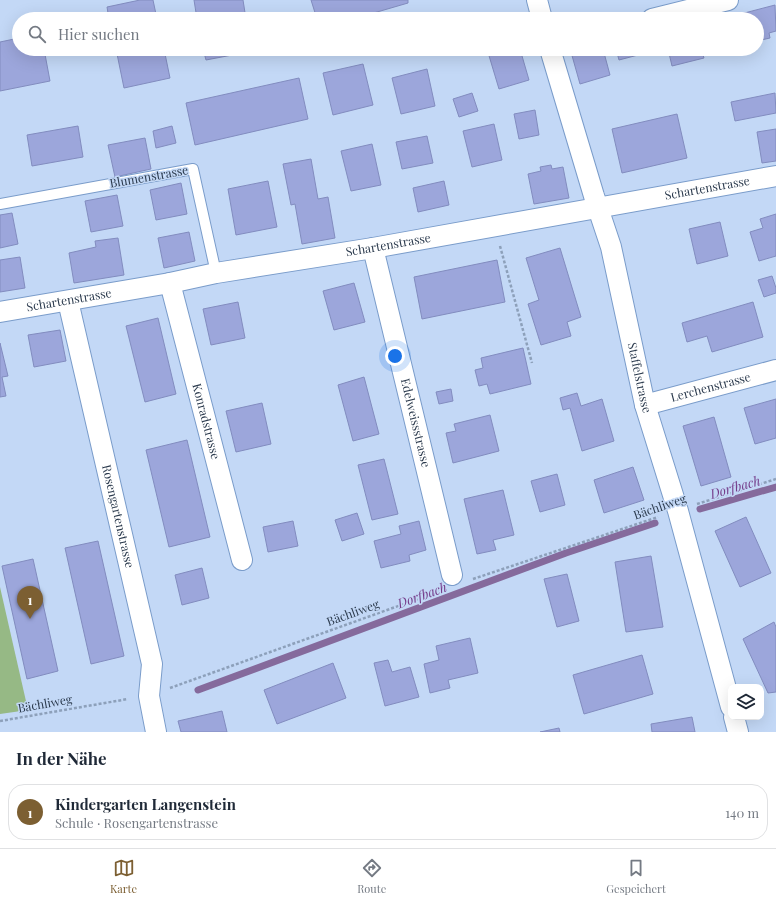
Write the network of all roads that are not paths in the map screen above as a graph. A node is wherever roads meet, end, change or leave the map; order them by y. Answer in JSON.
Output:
{"nodes":[{"id":1,"x":537,"y":0,"type":"edge"},
{"id":2,"x":728,"y":0,"type":"edge"},
{"id":3,"x":540,"y":12,"type":"edge"},
{"id":4,"x":680,"y":12,"type":"edge"},
{"id":5,"x":552,"y":56,"type":"edge"},
{"id":6,"x":776,"y":176,"type":"edge"},
{"id":7,"x":0,"y":204,"type":"edge"},
{"id":8,"x":599,"y":208,"type":"junction"},
{"id":9,"x":373,"y":248,"type":"junction"},
{"id":10,"x":216,"y":273,"type":"junction"},
{"id":11,"x":170,"y":283,"type":"junction"},
{"id":12,"x":68,"y":300,"type":"junction"},
{"id":13,"x":0,"y":312,"type":"edge"},
{"id":14,"x":776,"y":370,"type":"edge"},
{"id":15,"x":645,"y":405,"type":"junction"},
{"id":16,"x":242,"y":560,"type":"dead end"},
{"id":17,"x":456,"y":581,"type":"road end"},
{"id":18,"x":728,"y":696,"type":"edge"},
{"id":19,"x":735,"y":720,"type":"edge"},
{"id":20,"x":156,"y":732,"type":"edge"},
{"id":21,"x":738,"y":732,"type":"edge"}],
"edges":[{"from":1,"to":3,"type":"street"},
{"from":2,"to":4,"type":"street"},
{"from":5,"to":8,"type":"street","name":"Staffelstrasse"},
{"from":6,"to":8,"type":"street","name":"Schartenstrasse"},
{"from":7,"to":10,"type":"lane","name":"Blumenstrasse"},
{"from":8,"to":9,"type":"street","name":"Schartenstrasse"},
{"from":8,"to":15,"type":"street","name":"Staffelstrasse"},
{"from":9,"to":10,"type":"street","name":"Schartenstrasse"},
{"from":9,"to":17,"type":"street","name":"Edelweissstrasse"},
{"from":10,"to":11,"type":"street","name":"Schartenstrasse"},
{"from":11,"to":12,"type":"street","name":"Schartenstrasse"},
{"from":11,"to":16,"type":"street","name":"Konradstrasse"},
{"from":12,"to":13,"type":"street","name":"Schartenstrasse"},
{"from":12,"to":20,"type":"street","name":"Rosengartenstrasse"},
{"from":14,"to":15,"type":"street","name":"Lerchenstrasse"},
{"from":15,"to":18,"type":"street","name":"Staffelstrasse"},
{"from":19,"to":21,"type":"street"}]}
